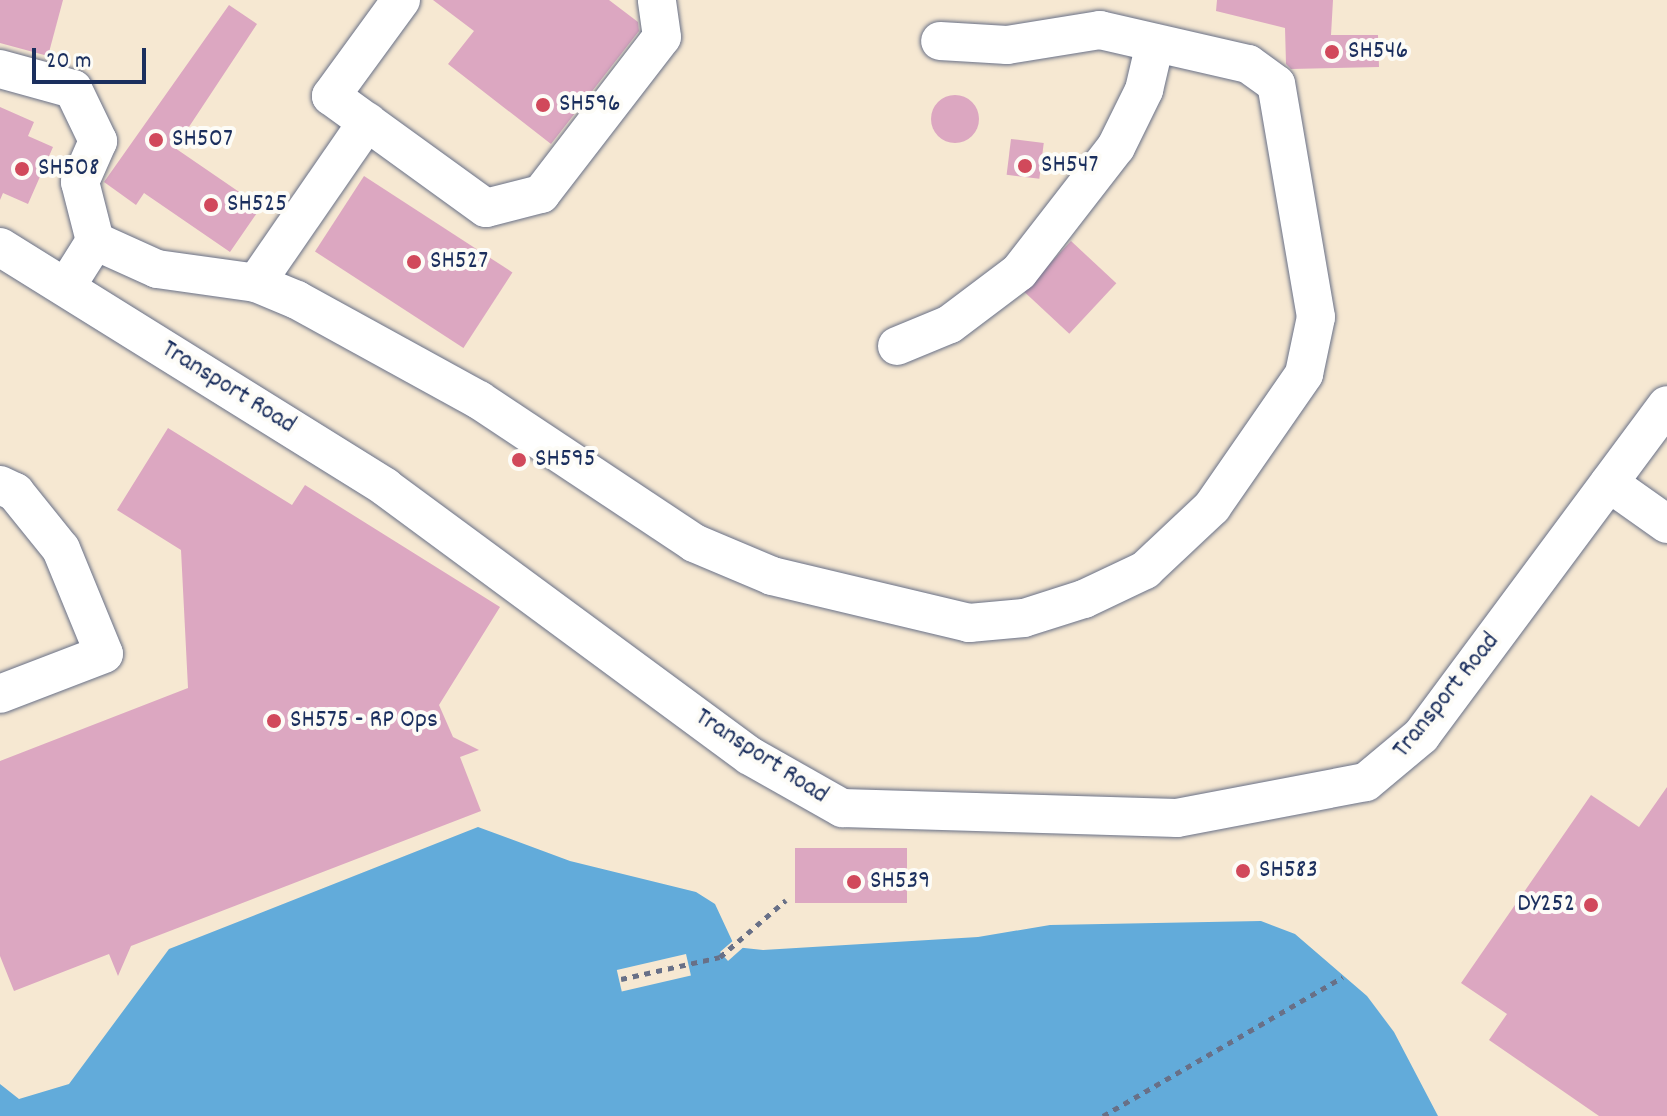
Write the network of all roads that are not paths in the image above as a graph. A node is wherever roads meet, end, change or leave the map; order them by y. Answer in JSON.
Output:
{"nodes":[{"id":1,"x":401,"y":0,"type":"edge"},
{"id":2,"x":657,"y":0,"type":"edge"},
{"id":3,"x":940,"y":41,"type":"dead end"},
{"id":4,"x":1155,"y":43,"type":"junction"},
{"id":5,"x":0,"y":69,"type":"edge"},
{"id":6,"x":367,"y":122,"type":"junction"},
{"id":7,"x":95,"y":241,"type":"junction"},
{"id":8,"x":0,"y":247,"type":"edge"},
{"id":9,"x":256,"y":283,"type":"junction"},
{"id":10,"x":66,"y":287,"type":"junction"},
{"id":11,"x":897,"y":346,"type":"dead end"},
{"id":12,"x":1667,"y":405,"type":"edge"},
{"id":13,"x":1609,"y":483,"type":"junction"},
{"id":14,"x":0,"y":485,"type":"edge"},
{"id":15,"x":1667,"y":524,"type":"edge"},
{"id":16,"x":0,"y":694,"type":"edge"}],
"edges":[{"from":1,"to":6,"type":"lane"},
{"from":2,"to":6,"type":"lane"},
{"from":3,"to":4,"type":"lane"},
{"from":4,"to":9,"type":"lane"},
{"from":4,"to":11,"type":"lane"},
{"from":5,"to":7,"type":"lane"},
{"from":6,"to":9,"type":"lane"},
{"from":7,"to":9,"type":"lane"},
{"from":7,"to":10,"type":"lane"},
{"from":8,"to":10,"type":"lane","name":"Transport Road"},
{"from":10,"to":13,"type":"lane","name":"Transport Road"},
{"from":12,"to":13,"type":"lane","name":"Transport Road"},
{"from":13,"to":15,"type":"lane"},
{"from":14,"to":16,"type":"lane"}]}
